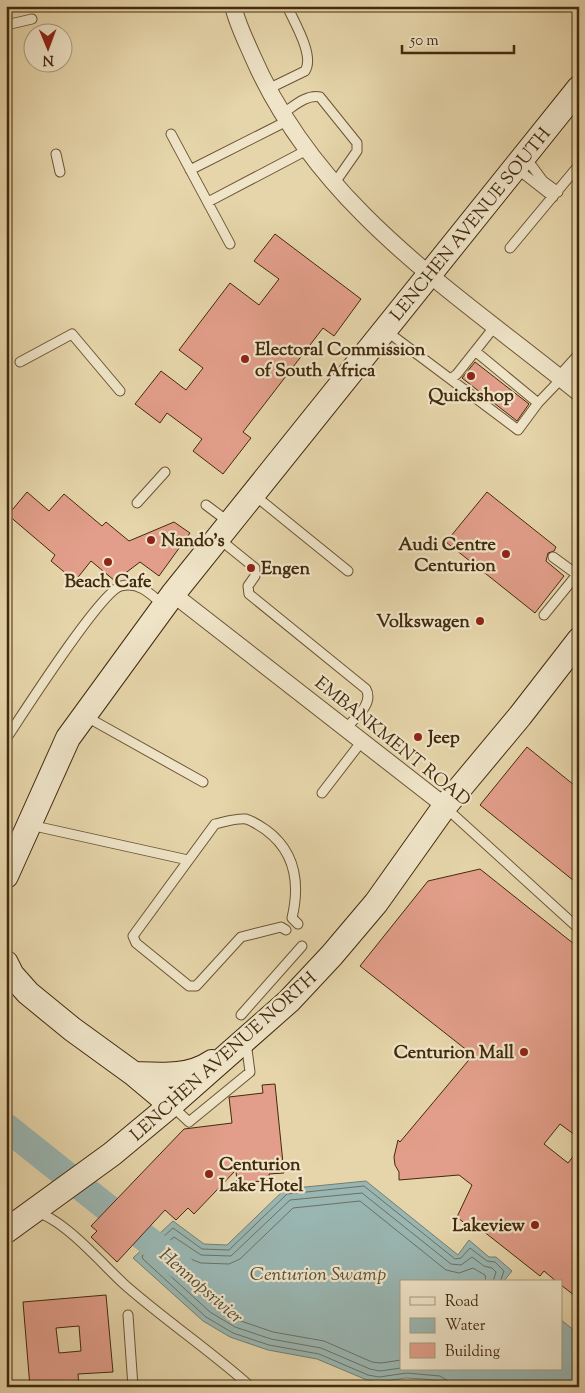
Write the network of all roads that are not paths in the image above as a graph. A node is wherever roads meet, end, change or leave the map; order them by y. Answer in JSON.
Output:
{"nodes":[{"id":1,"x":233,"y":6,"type":"edge"},
{"id":2,"x":287,"y":6,"type":"edge"},
{"id":3,"x":32,"y":20,"type":"dead end"},
{"id":4,"x":6,"y":25,"type":"edge"},
{"id":5,"x":268,"y":88,"type":"junction"},
{"id":6,"x":579,"y":88,"type":"edge"},
{"id":7,"x":284,"y":117,"type":"junction"},
{"id":8,"x":170,"y":134,"type":"dead end"},
{"id":9,"x":307,"y":150,"type":"junction"},
{"id":10,"x":56,"y":154,"type":"dead end"},
{"id":11,"x":520,"y":162,"type":"junction"},
{"id":12,"x":579,"y":165,"type":"edge"},
{"id":13,"x":190,"y":170,"type":"junction"},
{"id":14,"x":60,"y":172,"type":"dead end"},
{"id":15,"x":334,"y":184,"type":"junction"},
{"id":16,"x":556,"y":194,"type":"junction"},
{"id":17,"x":208,"y":202,"type":"junction"},
{"id":18,"x":230,"y":244,"type":"dead end"},
{"id":19,"x":510,"y":248,"type":"dead end"},
{"id":20,"x":430,"y":275,"type":"junction"},
{"id":21,"x":495,"y":326,"type":"junction"},
{"id":22,"x":385,"y":330,"type":"junction"},
{"id":23,"x":475,"y":351,"type":"junction"},
{"id":24,"x":579,"y":359,"type":"edge"},
{"id":25,"x":20,"y":362,"type":"dead end"},
{"id":26,"x":451,"y":379,"type":"junction"},
{"id":27,"x":561,"y":379,"type":"junction"},
{"id":28,"x":120,"y":391,"type":"dead end"},
{"id":29,"x":579,"y":393,"type":"edge"},
{"id":30,"x":538,"y":403,"type":"junction"},
{"id":31,"x":165,"y":472,"type":"dead end"},
{"id":32,"x":253,"y":494,"type":"junction"},
{"id":33,"x":137,"y":503,"type":"dead end"},
{"id":34,"x":206,"y":505,"type":"dead end"},
{"id":35,"x":224,"y":531,"type":"junction"},
{"id":36,"x":553,"y":556,"type":"dead end"},
{"id":37,"x":348,"y":571,"type":"dead end"},
{"id":38,"x":578,"y":574,"type":"edge"},
{"id":39,"x":169,"y":600,"type":"junction"},
{"id":40,"x":544,"y":615,"type":"dead end"},
{"id":41,"x":579,"y":640,"type":"edge"},
{"id":42,"x":84,"y":716,"type":"junction"},
{"id":43,"x":346,"y":728,"type":"junction"},
{"id":44,"x":6,"y":739,"type":"edge"},
{"id":45,"x":362,"y":741,"type":"junction"},
{"id":46,"x":203,"y":782,"type":"dead end"},
{"id":47,"x":322,"y":793,"type":"dead end"},
{"id":48,"x":445,"y":806,"type":"junction"},
{"id":49,"x":21,"y":836,"type":"junction"},
{"id":50,"x":188,"y":860,"type":"junction"},
{"id":51,"x":6,"y":876,"type":"edge"},
{"id":52,"x":298,"y":924,"type":"dead end"},
{"id":53,"x":579,"y":929,"type":"edge"},
{"id":54,"x":286,"y":930,"type":"dead end"},
{"id":55,"x":302,"y":946,"type":"dead end"},
{"id":56,"x":6,"y":964,"type":"edge"},
{"id":57,"x":241,"y":1015,"type":"dead end"},
{"id":58,"x":245,"y":1039,"type":"junction"},
{"id":59,"x":134,"y":1074,"type":"junction"},
{"id":60,"x":171,"y":1105,"type":"junction"},
{"id":61,"x":34,"y":1210,"type":"junction"},
{"id":62,"x":6,"y":1231,"type":"edge"},
{"id":63,"x":128,"y":1315,"type":"dead end"},
{"id":64,"x":133,"y":1387,"type":"edge"},
{"id":65,"x":251,"y":1387,"type":"edge"}],
"edges":[{"from":1,"to":5,"type":"street"},
{"from":2,"to":5,"type":"lane"},
{"from":3,"to":4,"type":"lane"},
{"from":5,"to":7,"type":"street"},
{"from":6,"to":11,"type":"main road","name":"LENCHEN AVENUE SOUTH"},
{"from":7,"to":9,"type":"street"},
{"from":7,"to":13,"type":"lane"},
{"from":7,"to":15,"type":"lane"},
{"from":8,"to":13,"type":"lane"},
{"from":9,"to":15,"type":"street"},
{"from":9,"to":17,"type":"lane"},
{"from":10,"to":14,"type":"lane"},
{"from":11,"to":16,"type":"lane"},
{"from":11,"to":16,"type":"lane"},
{"from":11,"to":20,"type":"main road","name":"LENCHEN AVENUE SOUTH"},
{"from":12,"to":16,"type":"lane"},
{"from":13,"to":17,"type":"lane"},
{"from":15,"to":20,"type":"street"},
{"from":16,"to":19,"type":"lane"},
{"from":17,"to":18,"type":"lane"},
{"from":20,"to":21,"type":"street"},
{"from":20,"to":22,"type":"main road","name":"LENCHEN AVENUE SOUTH"},
{"from":21,"to":23,"type":"lane"},
{"from":21,"to":27,"type":"street"},
{"from":22,"to":26,"type":"lane"},
{"from":22,"to":32,"type":"main road","name":"LENCHEN AVENUE SOUTH"},
{"from":23,"to":26,"type":"lane"},
{"from":23,"to":30,"type":"lane"},
{"from":24,"to":27,"type":"street"},
{"from":25,"to":28,"type":"lane"},
{"from":26,"to":30,"type":"lane"},
{"from":27,"to":29,"type":"street"},
{"from":27,"to":30,"type":"lane"},
{"from":31,"to":33,"type":"lane"},
{"from":32,"to":35,"type":"main road","name":"LENCHEN AVENUE SOUTH"},
{"from":32,"to":37,"type":"lane"},
{"from":34,"to":35,"type":"lane"},
{"from":35,"to":39,"type":"main road","name":"LENCHEN AVENUE SOUTH"},
{"from":35,"to":43,"type":"lane"},
{"from":36,"to":38,"type":"lane"},
{"from":38,"to":40,"type":"lane"},
{"from":39,"to":42,"type":"main road","name":"LENCHEN AVENUE SOUTH"},
{"from":39,"to":43,"type":"street","name":"EMBANKMENT ROAD"},
{"from":39,"to":44,"type":"lane"},
{"from":41,"to":48,"type":"main road","name":"LENCHEN AVENUE NORTH"},
{"from":42,"to":46,"type":"lane"},
{"from":42,"to":49,"type":"main road","name":"LENCHEN AVENUE SOUTH"},
{"from":43,"to":45,"type":"street","name":"EMBANKMENT ROAD"},
{"from":45,"to":47,"type":"lane"},
{"from":45,"to":48,"type":"street","name":"EMBANKMENT ROAD"},
{"from":48,"to":53,"type":"lane","name":"EMBANKMENT ROAD"},
{"from":48,"to":58,"type":"main road","name":"LENCHEN AVENUE NORTH"},
{"from":49,"to":50,"type":"lane"},
{"from":49,"to":51,"type":"main road","name":"LENCHEN AVENUE SOUTH"},
{"from":50,"to":52,"type":"lane"},
{"from":50,"to":54,"type":"lane"},
{"from":55,"to":57,"type":"lane"},
{"from":56,"to":59,"type":"main road"},
{"from":58,"to":59,"type":"main road"},
{"from":58,"to":60,"type":"main road","name":"LENCHEN AVENUE NORTH"},
{"from":59,"to":60,"type":"main road"},
{"from":60,"to":61,"type":"main road","name":"LENCHEN AVENUE NORTH"},
{"from":61,"to":62,"type":"main road","name":"LENCHEN AVENUE NORTH"},
{"from":61,"to":65,"type":"lane"},
{"from":63,"to":64,"type":"lane"}]}
